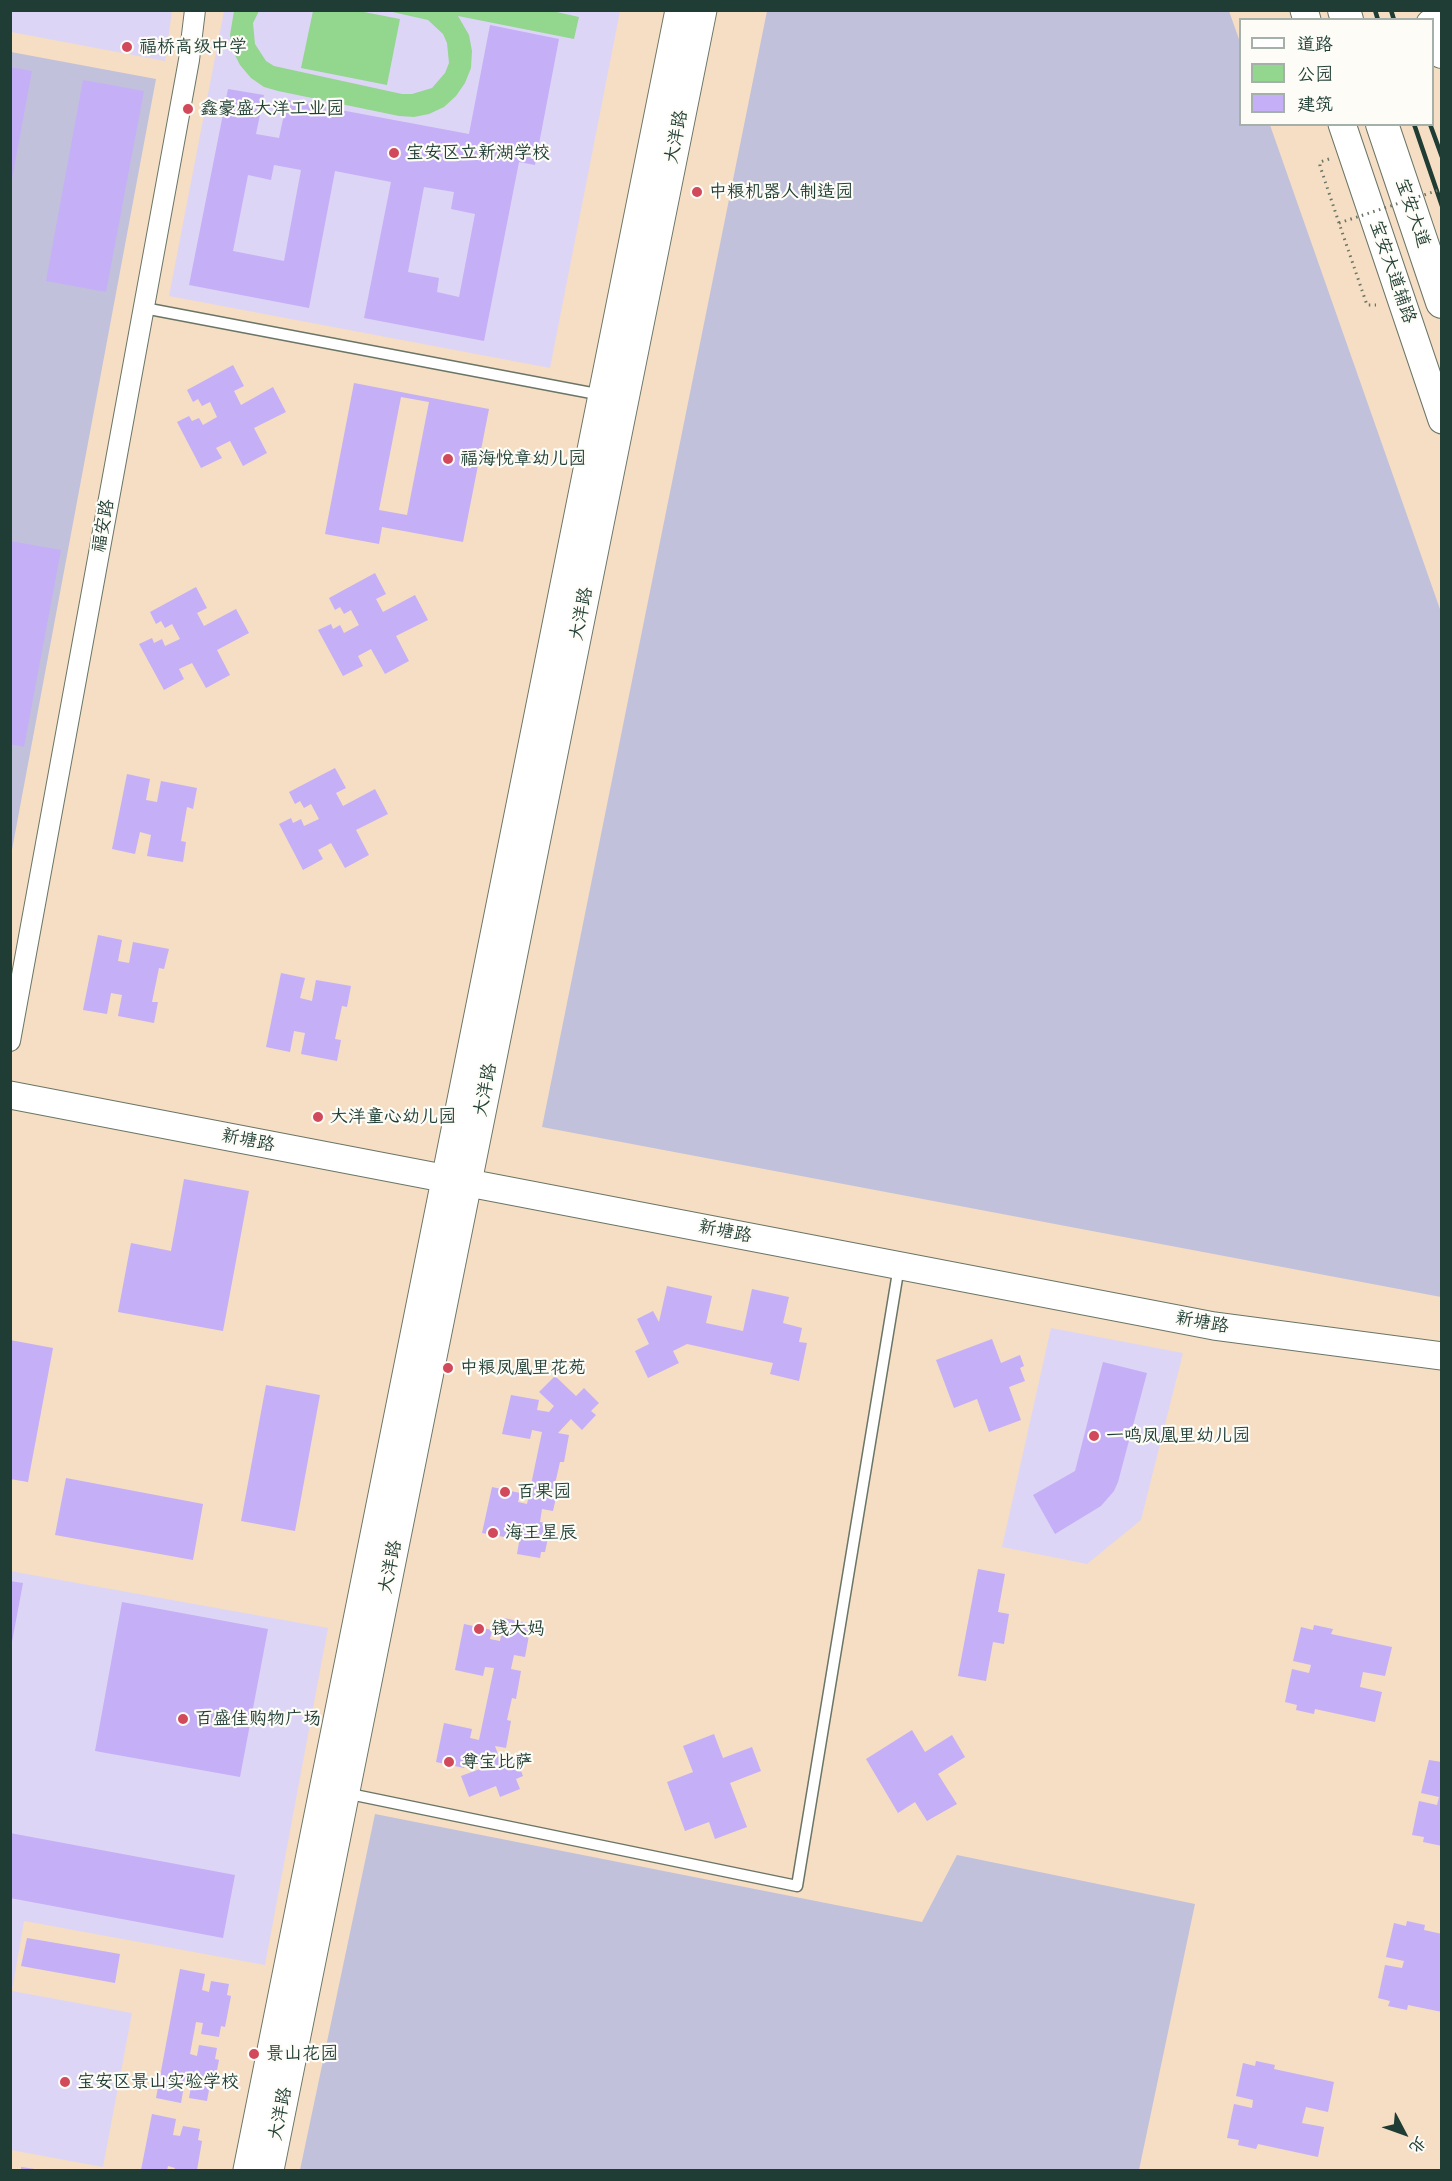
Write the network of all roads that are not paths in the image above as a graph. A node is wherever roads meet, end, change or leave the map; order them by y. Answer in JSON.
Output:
{"nodes":[{"id":1,"x":195,"y":10,"type":"edge"},
{"id":2,"x":679,"y":10,"type":"edge"},
{"id":3,"x":703,"y":10,"type":"edge"},
{"id":4,"x":1434,"y":31,"type":"edge"},
{"id":5,"x":1442,"y":52,"type":"edge"},
{"id":6,"x":1343,"y":126,"type":"edge"},
{"id":7,"x":1383,"y":126,"type":"edge"},
{"id":8,"x":1442,"y":302,"type":"edge"},
{"id":9,"x":144,"y":308,"type":"junction"},
{"id":10,"x":602,"y":395,"type":"junction"},
{"id":11,"x":1442,"y":420,"type":"edge"},
{"id":12,"x":10,"y":1041,"type":"edge"},
{"id":13,"x":10,"y":1095,"type":"edge"},
{"id":14,"x":456,"y":1181,"type":"junction"},
{"id":15,"x":899,"y":1265,"type":"junction"},
{"id":16,"x":1442,"y":1356,"type":"edge"},
{"id":17,"x":345,"y":1793,"type":"junction"},
{"id":18,"x":247,"y":2170,"type":"edge"},
{"id":19,"x":270,"y":2170,"type":"edge"}],
"edges":[{"from":1,"to":9,"type":"street","name":"福安路"},
{"from":2,"to":10,"type":"street","name":"大洋路"},
{"from":3,"to":14,"type":"street","name":"大洋路"},
{"from":4,"to":5,"type":"main road"},
{"from":6,"to":11,"type":"street","name":"宝安大道辅路"},
{"from":7,"to":8,"type":"main road","name":"宝安大道"},
{"from":9,"to":10,"type":"lane"},
{"from":9,"to":12,"type":"street","name":"福安路"},
{"from":10,"to":14,"type":"street","name":"大洋路"},
{"from":13,"to":14,"type":"street","name":"新塘路"},
{"from":14,"to":15,"type":"street","name":"新塘路"},
{"from":14,"to":17,"type":"street","name":"大洋路"},
{"from":14,"to":18,"type":"street","name":"大洋路"},
{"from":15,"to":16,"type":"street","name":"新塘路"},
{"from":15,"to":17,"type":"lane"},
{"from":17,"to":19,"type":"street","name":"大洋路"}]}
